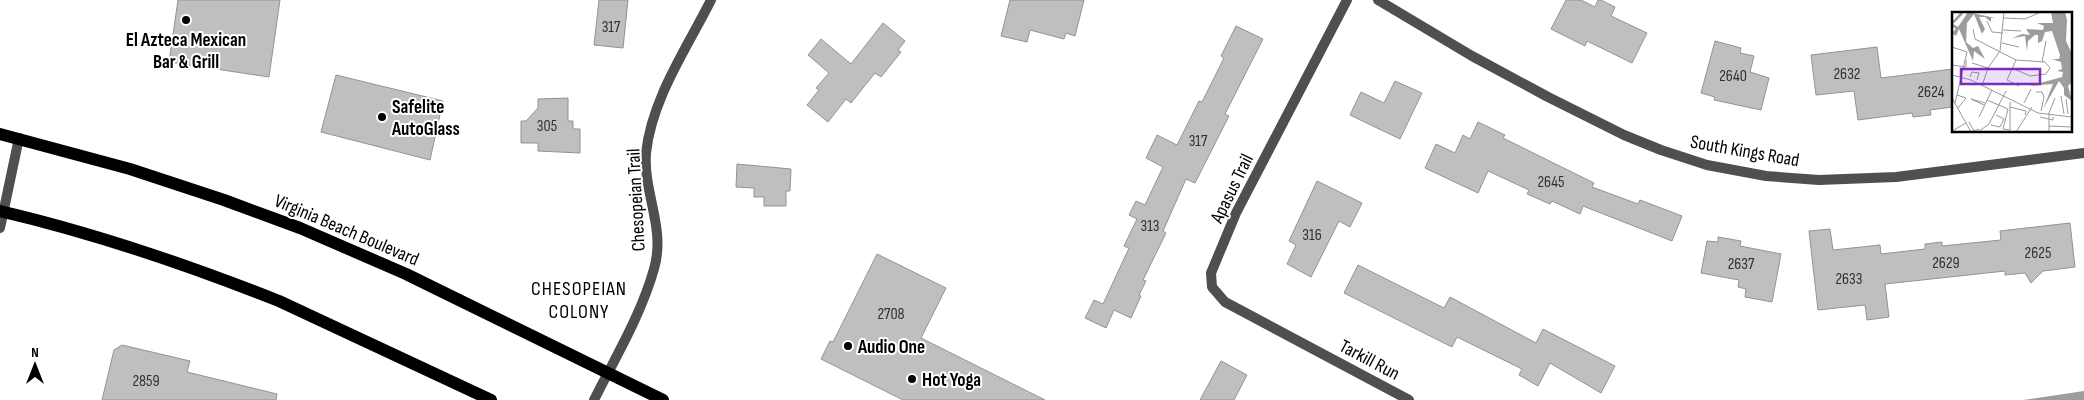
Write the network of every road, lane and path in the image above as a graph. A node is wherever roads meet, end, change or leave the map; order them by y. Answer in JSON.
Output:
{"nodes":[{"id":1,"x":711,"y":0,"type":"edge"},
{"id":2,"x":1347,"y":0,"type":"edge"},
{"id":3,"x":1378,"y":0,"type":"edge"},
{"id":4,"x":0,"y":134,"type":"edge"},
{"id":5,"x":19,"y":138,"type":"junction"},
{"id":6,"x":2084,"y":154,"type":"edge"},
{"id":7,"x":2,"y":211,"type":"edge"},
{"id":8,"x":0,"y":228,"type":"edge"},
{"id":9,"x":1314,"y":350,"type":"joint"},
{"id":10,"x":608,"y":372,"type":"junction"},
{"id":11,"x":491,"y":400,"type":"edge"},
{"id":12,"x":594,"y":400,"type":"edge"},
{"id":13,"x":663,"y":400,"type":"edge"},
{"id":14,"x":1409,"y":400,"type":"edge"}],
"edges":[{"from":1,"to":10,"type":"street","name":"Chesopeian Trail"},
{"from":2,"to":9,"type":"street","name":"Apasus Trail"},
{"from":3,"to":6,"type":"street","name":"South Kings Road"},
{"from":4,"to":5,"type":"main road","name":"Virginia Beach Boulevard"},
{"from":5,"to":7,"type":"street"},
{"from":5,"to":10,"type":"main road","name":"Virginia Beach Boulevard"},
{"from":7,"to":8,"type":"street"},
{"from":7,"to":11,"type":"main road"},
{"from":9,"to":14,"type":"street","name":"Tarkill Run"},
{"from":10,"to":12,"type":"street","name":"Chesopeian Trail"},
{"from":10,"to":13,"type":"main road","name":"Virginia Beach Boulevard"}]}
